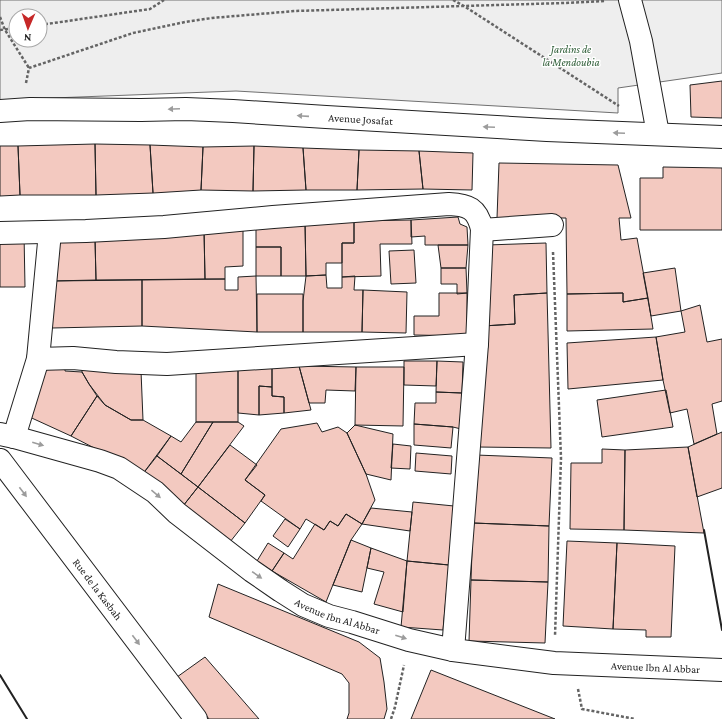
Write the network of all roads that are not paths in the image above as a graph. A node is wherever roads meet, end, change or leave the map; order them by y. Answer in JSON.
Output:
{"nodes":[{"id":1,"x":630,"y":0,"type":"edge"},
{"id":2,"x":0,"y":111,"type":"edge"},
{"id":3,"x":658,"y":134,"type":"junction"},
{"id":4,"x":722,"y":137,"type":"edge"},
{"id":5,"x":552,"y":225,"type":"road end"},
{"id":6,"x":482,"y":230,"type":"junction"},
{"id":7,"x":0,"y":232,"type":"edge"},
{"id":8,"x":50,"y":232,"type":"junction"},
{"id":9,"x":477,"y":344,"type":"junction"},
{"id":10,"x":38,"y":359,"type":"junction"},
{"id":11,"x":7,"y":435,"type":"edge"},
{"id":12,"x":0,"y":460,"type":"edge"},
{"id":13,"x":453,"y":650,"type":"junction"},
{"id":14,"x":722,"y":670,"type":"edge"},
{"id":15,"x":196,"y":719,"type":"edge"}],
"edges":[{"from":1,"to":3,"type":"street"},
{"from":3,"to":2,"type":"street","name":"Avenue Josafat","one_way":true},
{"from":3,"to":4,"type":"street","name":"Avenue Josafat"},
{"from":5,"to":6,"type":"street"},
{"from":6,"to":8,"type":"street"},
{"from":6,"to":9,"type":"street"},
{"from":7,"to":8,"type":"street"},
{"from":8,"to":10,"type":"street"},
{"from":9,"to":10,"type":"street"},
{"from":9,"to":13,"type":"street"},
{"from":10,"to":11,"type":"street"},
{"from":11,"to":13,"type":"street","name":"Avenue Ibn Al Abbar","one_way":true},
{"from":12,"to":15,"type":"street","name":"Rue de la Kasbah","one_way":true},
{"from":13,"to":14,"type":"street","name":"Avenue Ibn Al Abbar"}]}
